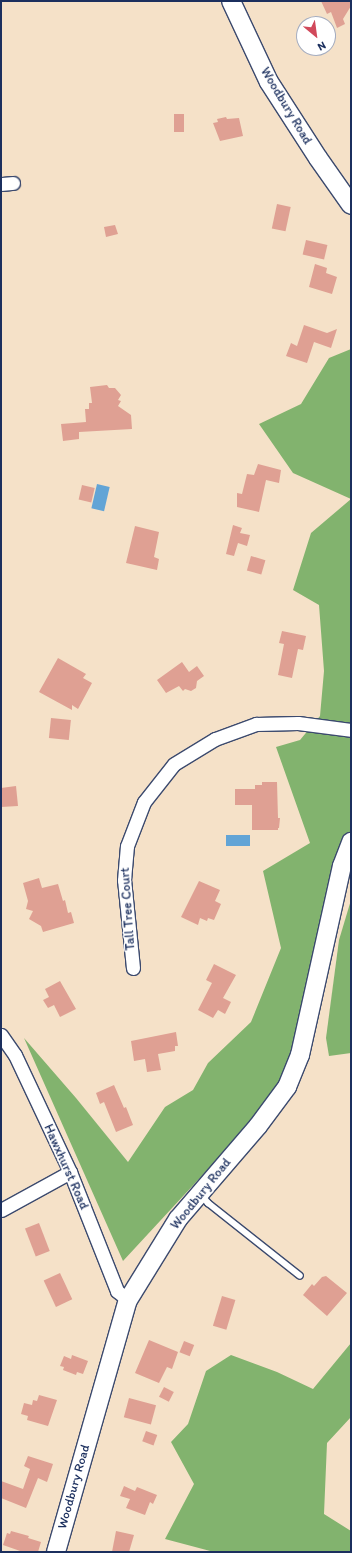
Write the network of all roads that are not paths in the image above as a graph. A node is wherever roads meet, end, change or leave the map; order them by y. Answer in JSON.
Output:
{"nodes":[{"id":1,"x":231,"y":1,"type":"edge"},
{"id":2,"x":351,"y":205,"type":"edge"},
{"id":3,"x":351,"y":730,"type":"edge"},
{"id":4,"x":351,"y":842,"type":"edge"},
{"id":5,"x":133,"y":968,"type":"dead end"},
{"id":6,"x":1,"y":1035,"type":"edge"},
{"id":7,"x":70,"y":1172,"type":"junction"},
{"id":8,"x":200,"y":1193,"type":"junction"},
{"id":9,"x":1,"y":1210,"type":"edge"},
{"id":10,"x":300,"y":1276,"type":"dead end"},
{"id":11,"x":128,"y":1300,"type":"junction"},
{"id":12,"x":56,"y":1552,"type":"edge"}],
"edges":[{"from":1,"to":2,"type":"main road","name":"Woodbury Road"},
{"from":3,"to":5,"type":"street","name":"Tall Tree Court"},
{"from":4,"to":8,"type":"main road","name":"Woodbury Road"},
{"from":6,"to":7,"type":"street","name":"Hawxhurst Road"},
{"from":7,"to":9,"type":"street"},
{"from":7,"to":11,"type":"street","name":"Hawxhurst Road"},
{"from":8,"to":10,"type":"lane"},
{"from":8,"to":11,"type":"main road","name":"Woodbury Road"},
{"from":11,"to":12,"type":"main road","name":"Woodbury Road"}]}
